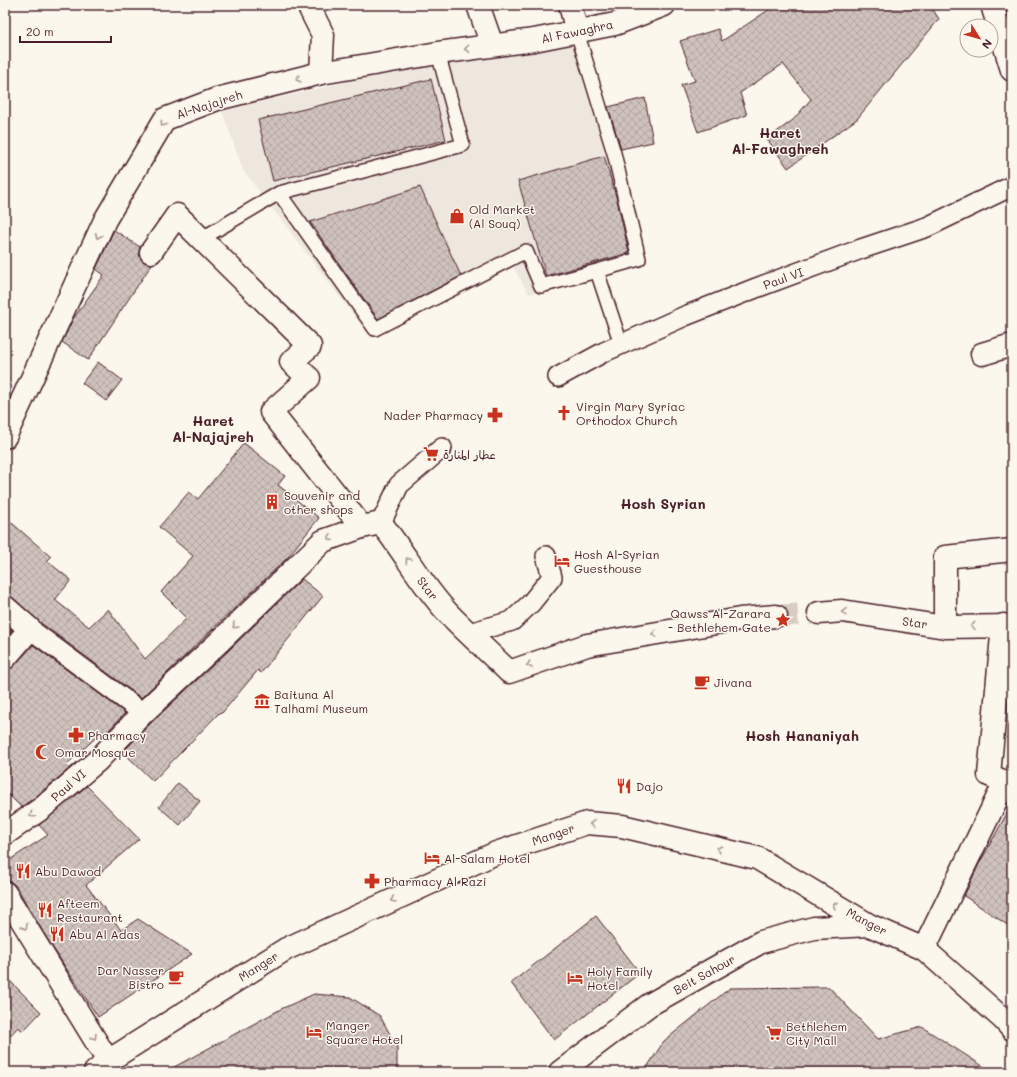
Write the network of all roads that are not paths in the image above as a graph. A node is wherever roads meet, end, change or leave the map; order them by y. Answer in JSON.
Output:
{"nodes":[{"id":1,"x":308,"y":5,"type":"edge"},
{"id":2,"x":478,"y":5,"type":"edge"},
{"id":3,"x":570,"y":5,"type":"edge"},
{"id":4,"x":664,"y":5,"type":"edge"},
{"id":5,"x":992,"y":5,"type":"edge"},
{"id":6,"x":577,"y":32,"type":"junction"},
{"id":7,"x":534,"y":40,"type":"joint"},
{"id":8,"x":492,"y":45,"type":"junction"},
{"id":9,"x":438,"y":53,"type":"junction"},
{"id":10,"x":1012,"y":70,"type":"edge"},
{"id":11,"x":322,"y":73,"type":"junction"},
{"id":12,"x":1012,"y":186,"type":"edge"},
{"id":13,"x":279,"y":193,"type":"junction"},
{"id":14,"x":201,"y":239,"type":"junction"},
{"id":15,"x":151,"y":252,"type":"dead end"},
{"id":16,"x":597,"y":271,"type":"junction"},
{"id":17,"x":621,"y":344,"type":"junction"},
{"id":18,"x":1012,"y":345,"type":"edge"},
{"id":19,"x":982,"y":354,"type":"dead end"},
{"id":20,"x":558,"y":377,"type":"dead end"},
{"id":21,"x":5,"y":438,"type":"edge"},
{"id":22,"x":442,"y":448,"type":"dead end"},
{"id":23,"x":371,"y":525,"type":"junction"},
{"id":24,"x":1012,"y":550,"type":"edge"},
{"id":25,"x":546,"y":556,"type":"dead end"},
{"id":26,"x":5,"y":607,"type":"edge"},
{"id":27,"x":819,"y":613,"type":"tunnel mouth"},
{"id":28,"x":776,"y":616,"type":"tunnel mouth"},
{"id":29,"x":1007,"y":626,"type":"edge"},
{"id":30,"x":945,"y":627,"type":"junction"},
{"id":31,"x":30,"y":629,"type":"junction"},
{"id":32,"x":470,"y":633,"type":"junction"},
{"id":33,"x":5,"y":658,"type":"edge"},
{"id":34,"x":143,"y":713,"type":"junction"},
{"id":35,"x":5,"y":834,"type":"edge"},
{"id":36,"x":5,"y":893,"type":"edge"},
{"id":37,"x":869,"y":924,"type":"junction"},
{"id":38,"x":924,"y":949,"type":"junction"},
{"id":39,"x":1012,"y":1029,"type":"edge"},
{"id":40,"x":101,"y":1066,"type":"edge"},
{"id":41,"x":560,"y":1072,"type":"edge"}],
"edges":[{"from":1,"to":11,"type":"street"},
{"from":2,"to":8,"type":"street"},
{"from":3,"to":6,"type":"street"},
{"from":4,"to":6,"type":"street","name":"Al Fawaghra"},
{"from":5,"to":10,"type":"street"},
{"from":6,"to":7,"type":"street","name":"Al Fawaghra"},
{"from":6,"to":16,"type":"lane"},
{"from":7,"to":8,"type":"street","name":"Al-Najajreh"},
{"from":8,"to":9,"type":"street","name":"Al-Najajreh","one_way":true},
{"from":9,"to":11,"type":"street","name":"Al-Najajreh"},
{"from":9,"to":13,"type":"lane"},
{"from":11,"to":21,"type":"street","name":"Al-Najajreh","one_way":true},
{"from":12,"to":17,"type":"street","name":"Paul VI"},
{"from":13,"to":14,"type":"lane"},
{"from":13,"to":16,"type":"lane"},
{"from":14,"to":15,"type":"street"},
{"from":14,"to":23,"type":"street","name":"Star"},
{"from":16,"to":17,"type":"lane"},
{"from":17,"to":20,"type":"street","name":"Paul VI"},
{"from":18,"to":19,"type":"street"},
{"from":22,"to":23,"type":"street"},
{"from":32,"to":23,"type":"street","name":"Star","one_way":true},
{"from":23,"to":34,"type":"street","one_way":true},
{"from":24,"to":30,"type":"street"},
{"from":25,"to":32,"type":"street"},
{"from":26,"to":31,"type":"street"},
{"from":30,"to":27,"type":"street","name":"Star","one_way":true},
{"from":28,"to":32,"type":"street","name":"Star","one_way":true},
{"from":29,"to":30,"type":"street","name":"Star","one_way":true},
{"from":29,"to":38,"type":"street"},
{"from":31,"to":33,"type":"street"},
{"from":31,"to":34,"type":"street"},
{"from":34,"to":35,"type":"street","name":"Paul VI","one_way":true},
{"from":36,"to":40,"type":"street","one_way":true},
{"from":37,"to":38,"type":"street","name":"Manger"},
{"from":37,"to":40,"type":"street","name":"Manger","one_way":true},
{"from":37,"to":41,"type":"street","name":"Beit Sahour"},
{"from":38,"to":39,"type":"street","name":"Manger"}]}
